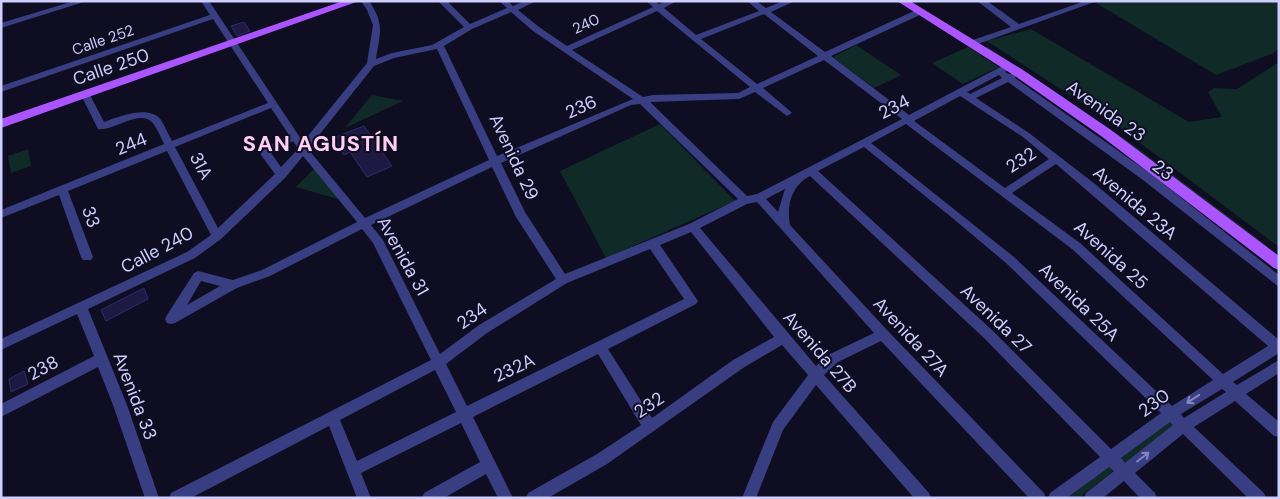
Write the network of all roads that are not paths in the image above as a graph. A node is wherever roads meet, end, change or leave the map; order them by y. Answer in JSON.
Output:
{"nodes":[{"id":1,"x":83,"y":1,"type":"edge"},
{"id":2,"x":205,"y":1,"type":"edge"},
{"id":3,"x":354,"y":1,"type":"edge"},
{"id":4,"x":365,"y":1,"type":"edge"},
{"id":5,"x":442,"y":1,"type":"edge"},
{"id":6,"x":503,"y":1,"type":"edge"},
{"id":7,"x":532,"y":1,"type":"edge"},
{"id":8,"x":650,"y":1,"type":"edge"},
{"id":9,"x":673,"y":1,"type":"edge"},
{"id":10,"x":750,"y":1,"type":"edge"},
{"id":11,"x":791,"y":1,"type":"edge"},
{"id":12,"x":902,"y":1,"type":"edge"},
{"id":13,"x":980,"y":1,"type":"edge"},
{"id":14,"x":1093,"y":1,"type":"edge"},
{"id":15,"x":658,"y":8,"type":"junction"},
{"id":16,"x":512,"y":10,"type":"junction"},
{"id":17,"x":764,"y":12,"type":"junction"},
{"id":18,"x":919,"y":12,"type":"junction"},
{"id":19,"x":214,"y":16,"type":"junction"},
{"id":20,"x":1,"y":26,"type":"edge"},
{"id":21,"x":469,"y":27,"type":"junction"},
{"id":22,"x":1018,"y":27,"type":"junction"},
{"id":23,"x":695,"y":38,"type":"junction"},
{"id":24,"x":232,"y":43,"type":"junction"},
{"id":25,"x":970,"y":44,"type":"junction"},
{"id":26,"x":439,"y":45,"type":"junction"},
{"id":27,"x":567,"y":49,"type":"junction"},
{"id":28,"x":824,"y":56,"type":"junction"},
{"id":29,"x":371,"y":64,"type":"junction"},
{"id":30,"x":1009,"y":72,"type":"junction"},
{"id":31,"x":756,"y":88,"type":"junction"},
{"id":32,"x":1,"y":89,"type":"edge"},
{"id":33,"x":86,"y":94,"type":"junction"},
{"id":34,"x":966,"y":95,"type":"junction"},
{"id":35,"x":640,"y":99,"type":"junction"},
{"id":36,"x":273,"y":104,"type":"junction"},
{"id":37,"x":787,"y":113,"type":"dead end"},
{"id":38,"x":909,"y":120,"type":"junction"},
{"id":39,"x":1,"y":124,"type":"edge"},
{"id":40,"x":294,"y":136,"type":"junction"},
{"id":41,"x":865,"y":143,"type":"junction"},
{"id":42,"x":170,"y":146,"type":"junction"},
{"id":43,"x":303,"y":149,"type":"junction"},
{"id":44,"x":1056,"y":159,"type":"junction"},
{"id":45,"x":494,"y":162,"type":"junction"},
{"id":46,"x":811,"y":171,"type":"junction"},
{"id":47,"x":281,"y":175,"type":"junction"},
{"id":48,"x":795,"y":180,"type":"junction"},
{"id":49,"x":62,"y":190,"type":"junction"},
{"id":50,"x":1006,"y":192,"type":"junction"},
{"id":51,"x":759,"y":198,"type":"junction"},
{"id":52,"x":745,"y":200,"type":"junction"},
{"id":53,"x":1,"y":214,"type":"edge"},
{"id":54,"x":365,"y":223,"type":"junction"},
{"id":55,"x":693,"y":227,"type":"junction"},
{"id":56,"x":785,"y":228,"type":"junction"},
{"id":57,"x":217,"y":236,"type":"junction"},
{"id":58,"x":653,"y":244,"type":"junction"},
{"id":59,"x":191,"y":256,"type":"junction"},
{"id":60,"x":88,"y":257,"type":"dead end"},
{"id":61,"x":1279,"y":264,"type":"edge"},
{"id":62,"x":198,"y":276,"type":"junction"},
{"id":63,"x":563,"y":280,"type":"junction"},
{"id":64,"x":1279,"y":282,"type":"edge"},
{"id":65,"x":233,"y":286,"type":"junction"},
{"id":66,"x":81,"y":308,"type":"junction"},
{"id":67,"x":884,"y":334,"type":"junction"},
{"id":68,"x":783,"y":338,"type":"junction"},
{"id":69,"x":1,"y":345,"type":"edge"},
{"id":70,"x":1278,"y":347,"type":"edge"},
{"id":71,"x":602,"y":348,"type":"junction"},
{"id":72,"x":102,"y":359,"type":"junction"},
{"id":73,"x":439,"y":362,"type":"junction"},
{"id":74,"x":1279,"y":366,"type":"edge"},
{"id":75,"x":816,"y":374,"type":"junction"},
{"id":76,"x":1221,"y":380,"type":"junction"},
{"id":77,"x":1234,"y":392,"type":"junction"},
{"id":78,"x":1,"y":411,"type":"edge"},
{"id":79,"x":464,"y":413,"type":"junction"},
{"id":80,"x":1170,"y":414,"type":"junction"},
{"id":81,"x":333,"y":418,"type":"junction"},
{"id":82,"x":1182,"y":426,"type":"junction"},
{"id":83,"x":650,"y":427,"type":"junction"},
{"id":84,"x":1279,"y":431,"type":"edge"},
{"id":85,"x":1111,"y":458,"type":"junction"},
{"id":86,"x":488,"y":465,"type":"junction"},
{"id":87,"x":353,"y":470,"type":"junction"},
{"id":88,"x":1124,"y":471,"type":"junction"},
{"id":89,"x":152,"y":498,"type":"edge"},
{"id":90,"x":176,"y":498,"type":"edge"},
{"id":91,"x":364,"y":498,"type":"edge"},
{"id":92,"x":429,"y":498,"type":"edge"},
{"id":93,"x":506,"y":498,"type":"edge"},
{"id":94,"x":532,"y":498,"type":"edge"},
{"id":95,"x":749,"y":498,"type":"edge"},
{"id":96,"x":924,"y":498,"type":"edge"},
{"id":97,"x":1039,"y":498,"type":"edge"},
{"id":98,"x":1055,"y":498,"type":"edge"},
{"id":99,"x":1091,"y":498,"type":"edge"},
{"id":100,"x":1150,"y":498,"type":"edge"},
{"id":101,"x":1259,"y":498,"type":"edge"}],
"edges":[{"from":1,"to":20,"type":"street"},
{"from":2,"to":19,"type":"street","name":"Avenida 31"},
{"from":3,"to":24,"type":"main road","name":"Calle 250"},
{"from":4,"to":29,"type":"street"},
{"from":5,"to":21,"type":"street"},
{"from":6,"to":16,"type":"street"},
{"from":7,"to":16,"type":"street"},
{"from":8,"to":15,"type":"street"},
{"from":9,"to":15,"type":"street","name":"240"},
{"from":10,"to":17,"type":"street","name":"Avenida 25"},
{"from":11,"to":17,"type":"street"},
{"from":12,"to":18,"type":"main road","name":"Avenida 23"},
{"from":13,"to":22,"type":"street"},
{"from":14,"to":22,"type":"street"},
{"from":15,"to":23,"type":"street"},
{"from":15,"to":27,"type":"street","name":"240"},
{"from":16,"to":21,"type":"street"},
{"from":16,"to":27,"type":"street"},
{"from":17,"to":23,"type":"street"},
{"from":17,"to":28,"type":"street","name":"Avenida 25"},
{"from":18,"to":25,"type":"main road","name":"Avenida 23"},
{"from":18,"to":28,"type":"street","name":"236"},
{"from":19,"to":24,"type":"street","name":"Avenida 31"},
{"from":19,"to":32,"type":"street","name":"Calle 252"},
{"from":21,"to":26,"type":"street"},
{"from":22,"to":25,"type":"street"},
{"from":23,"to":31,"type":"street"},
{"from":24,"to":33,"type":"main road","name":"Calle 250"},
{"from":24,"to":36,"type":"street","name":"Avenida 31"},
{"from":25,"to":30,"type":"main road","name":"Avenida 23"},
{"from":26,"to":29,"type":"street"},
{"from":26,"to":45,"type":"street","name":"Avenida 29"},
{"from":27,"to":35,"type":"street"},
{"from":28,"to":31,"type":"street","name":"236"},
{"from":28,"to":38,"type":"street","name":"Avenida 25"},
{"from":29,"to":43,"type":"street"},
{"from":30,"to":34,"type":"street","name":"234"},
{"from":30,"to":61,"type":"main road","name":"Avenida 23"},
{"from":30,"to":64,"type":"street","name":"23"},
{"from":31,"to":35,"type":"street","name":"236"},
{"from":31,"to":37,"type":"street"},
{"from":33,"to":39,"type":"main road","name":"Calle 250"},
{"from":33,"to":42,"type":"street","name":"31A"},
{"from":34,"to":38,"type":"street","name":"234"},
{"from":34,"to":44,"type":"street","name":"Avenida 23A"},
{"from":35,"to":45,"type":"street","name":"236"},
{"from":35,"to":52,"type":"street"},
{"from":36,"to":40,"type":"street","name":"Avenida 31"},
{"from":36,"to":42,"type":"street","name":"244"},
{"from":38,"to":41,"type":"street","name":"234"},
{"from":38,"to":50,"type":"street","name":"Avenida 25"},
{"from":40,"to":43,"type":"street","name":"Avenida 31"},
{"from":40,"to":47,"type":"street"},
{"from":41,"to":46,"type":"street","name":"234"},
{"from":41,"to":80,"type":"street","name":"Avenida 25A"},
{"from":42,"to":49,"type":"street","name":"244"},
{"from":42,"to":57,"type":"street","name":"31A"},
{"from":43,"to":47,"type":"street","name":"Calle 240"},
{"from":43,"to":54,"type":"street","name":"Avenida 31"},
{"from":44,"to":50,"type":"street","name":"232"},
{"from":44,"to":70,"type":"street","name":"Avenida 23A"},
{"from":45,"to":54,"type":"street","name":"236"},
{"from":45,"to":63,"type":"street","name":"Avenida 29"},
{"from":46,"to":48,"type":"street","name":"234"},
{"from":46,"to":85,"type":"street","name":"Avenida 27"},
{"from":47,"to":57,"type":"street","name":"Calle 240"},
{"from":48,"to":51,"type":"street","name":"234"},
{"from":48,"to":56,"type":"street"},
{"from":49,"to":53,"type":"street","name":"244"},
{"from":49,"to":60,"type":"street","name":"33"},
{"from":50,"to":76,"type":"street","name":"Avenida 25"},
{"from":51,"to":52,"type":"street","name":"234"},
{"from":51,"to":56,"type":"street","name":"Avenida 27A"},
{"from":52,"to":55,"type":"street","name":"234"},
{"from":54,"to":65,"type":"street","name":"236"},
{"from":54,"to":73,"type":"street","name":"Avenida 31"},
{"from":55,"to":58,"type":"street","name":"234"},
{"from":55,"to":68,"type":"street","name":"Avenida 27B"},
{"from":56,"to":67,"type":"street","name":"Avenida 27A"},
{"from":57,"to":59,"type":"street","name":"Calle 240"},
{"from":58,"to":63,"type":"street","name":"234"},
{"from":58,"to":71,"type":"street","name":"232A"},
{"from":59,"to":62,"type":"street"},
{"from":59,"to":66,"type":"street","name":"Calle 240"},
{"from":62,"to":65,"type":"street"},
{"from":62,"to":65,"type":"street"},
{"from":63,"to":73,"type":"street","name":"234"},
{"from":66,"to":69,"type":"street","name":"Calle 240"},
{"from":66,"to":72,"type":"street","name":"Avenida 33"},
{"from":67,"to":75,"type":"street"},
{"from":67,"to":97,"type":"street","name":"Avenida 27A"},
{"from":68,"to":75,"type":"street","name":"Avenida 27B"},
{"from":68,"to":83,"type":"street","name":"232"},
{"from":70,"to":76,"type":"street","name":"230"},
{"from":71,"to":79,"type":"street","name":"232A"},
{"from":71,"to":83,"type":"street"},
{"from":72,"to":78,"type":"street","name":"238"},
{"from":72,"to":89,"type":"street","name":"Avenida 33"},
{"from":73,"to":79,"type":"street","name":"Avenida 31"},
{"from":73,"to":81,"type":"street","name":"234"},
{"from":74,"to":77,"type":"street","name":"230"},
{"from":75,"to":95,"type":"street"},
{"from":75,"to":96,"type":"street","name":"Avenida 27B"},
{"from":76,"to":77,"type":"street","name":"Avenida 25"},
{"from":76,"to":80,"type":"street","name":"230","one_way":true},
{"from":77,"to":82,"type":"street","name":"230"},
{"from":77,"to":84,"type":"street","name":"Avenida 25"},
{"from":79,"to":86,"type":"street","name":"Avenida 31"},
{"from":79,"to":87,"type":"street","name":"232A"},
{"from":80,"to":82,"type":"street","name":"Avenida 25A"},
{"from":80,"to":85,"type":"street","name":"230"},
{"from":81,"to":87,"type":"street"},
{"from":81,"to":90,"type":"street","name":"234"},
{"from":88,"to":82,"type":"street","name":"230","one_way":true},
{"from":82,"to":101,"type":"street","name":"Avenida 25A"},
{"from":83,"to":94,"type":"street","name":"232"},
{"from":85,"to":88,"type":"street","name":"Avenida 27"},
{"from":85,"to":98,"type":"street","name":"230"},
{"from":86,"to":92,"type":"street"},
{"from":86,"to":93,"type":"street","name":"Avenida 31"},
{"from":87,"to":91,"type":"street"},
{"from":88,"to":99,"type":"street","name":"230"},
{"from":88,"to":100,"type":"street","name":"Avenida 27"}]}
